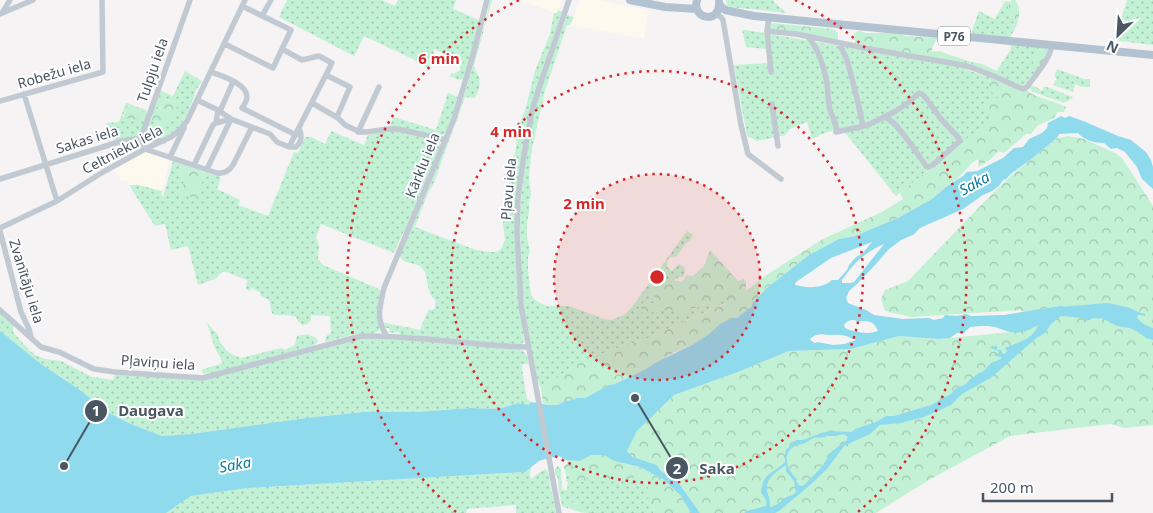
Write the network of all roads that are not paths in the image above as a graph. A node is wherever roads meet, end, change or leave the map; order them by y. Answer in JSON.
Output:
{"nodes":[{"id":1,"x":10,"y":0,"type":"edge"},
{"id":2,"x":33,"y":0,"type":"edge"},
{"id":3,"x":102,"y":0,"type":"edge"},
{"id":4,"x":190,"y":0,"type":"edge"},
{"id":5,"x":245,"y":0,"type":"edge"},
{"id":6,"x":271,"y":0,"type":"edge"},
{"id":7,"x":487,"y":0,"type":"edge"},
{"id":8,"x":569,"y":0,"type":"edge"},
{"id":9,"x":630,"y":0,"type":"edge"},
{"id":10,"x":697,"y":0,"type":"edge"},
{"id":11,"x":657,"y":5,"type":"junction"},
{"id":12,"x":242,"y":6,"type":"junction"},
{"id":13,"x":697,"y":9,"type":"junction"},
{"id":14,"x":716,"y":10,"type":"edge"},
{"id":15,"x":1,"y":14,"type":"edge"},
{"id":16,"x":262,"y":16,"type":"junction"},
{"id":17,"x":769,"y":18,"type":"junction"},
{"id":18,"x":767,"y":31,"type":"junction"},
{"id":19,"x":808,"y":37,"type":"junction"},
{"id":20,"x":839,"y":43,"type":"junction"},
{"id":21,"x":225,"y":44,"type":"junction"},
{"id":22,"x":1052,"y":45,"type":"junction"},
{"id":23,"x":282,"y":49,"type":"junction"},
{"id":24,"x":1153,"y":55,"type":"edge"},
{"id":25,"x":211,"y":72,"type":"junction"},
{"id":26,"x":771,"y":72,"type":"dead end"},
{"id":27,"x":326,"y":75,"type":"junction"},
{"id":28,"x":233,"y":82,"type":"junction"},
{"id":29,"x":379,"y":87,"type":"dead end"},
{"id":30,"x":24,"y":94,"type":"junction"},
{"id":31,"x":197,"y":100,"type":"junction"},
{"id":32,"x":0,"y":101,"type":"edge"},
{"id":33,"x":312,"y":103,"type":"junction"},
{"id":34,"x":772,"y":104,"type":"dead end"},
{"id":35,"x":219,"y":110,"type":"junction"},
{"id":36,"x":337,"y":117,"type":"junction"},
{"id":37,"x":884,"y":117,"type":"junction"},
{"id":38,"x":231,"y":119,"type":"junction"},
{"id":39,"x":187,"y":121,"type":"junction"},
{"id":40,"x":216,"y":123,"type":"junction"},
{"id":41,"x":252,"y":127,"type":"junction"},
{"id":42,"x":299,"y":128,"type":"junction"},
{"id":43,"x":858,"y":128,"type":"junction"},
{"id":44,"x":358,"y":132,"type":"junction"},
{"id":45,"x":296,"y":134,"type":"junction"},
{"id":46,"x":141,"y":138,"type":"junction"},
{"id":47,"x":446,"y":140,"type":"junction"},
{"id":48,"x":164,"y":141,"type":"junction"},
{"id":49,"x":778,"y":146,"type":"dead end"},
{"id":50,"x":289,"y":147,"type":"junction"},
{"id":51,"x":145,"y":149,"type":"junction"},
{"id":52,"x":170,"y":157,"type":"junction"},
{"id":53,"x":46,"y":165,"type":"junction"},
{"id":54,"x":194,"y":165,"type":"junction"},
{"id":55,"x":207,"y":169,"type":"junction"},
{"id":56,"x":0,"y":179,"type":"edge"},
{"id":57,"x":781,"y":179,"type":"dead end"},
{"id":58,"x":57,"y":201,"type":"junction"},
{"id":59,"x":0,"y":230,"type":"edge"},
{"id":60,"x":0,"y":310,"type":"edge"},
{"id":61,"x":387,"y":336,"type":"junction"},
{"id":62,"x":31,"y":337,"type":"junction"},
{"id":63,"x":528,"y":347,"type":"junction"},
{"id":64,"x":559,"y":513,"type":"edge"}],
"edges":[{"from":1,"to":15,"type":"street"},
{"from":2,"to":15,"type":"street"},
{"from":3,"to":30,"type":"street","name":"Robežu iela"},
{"from":4,"to":46,"type":"street","name":"Tulpju iela"},
{"from":5,"to":12,"type":"street","name":"Celtnieku iela"},
{"from":6,"to":16,"type":"street"},
{"from":7,"to":47,"type":"street","name":"Kārklu iela"},
{"from":8,"to":63,"type":"street","name":"Pļavu iela"},
{"from":9,"to":11,"type":"main road","number":"P76"},
{"from":10,"to":11,"type":"main road","number":"P76"},
{"from":10,"to":13,"type":"main road","number":"P76"},
{"from":11,"to":13,"type":"main road","number":"P76"},
{"from":12,"to":16,"type":"street"},
{"from":12,"to":21,"type":"street","name":"Celtnieku iela"},
{"from":13,"to":14,"type":"main road","number":"P76"},
{"from":14,"to":17,"type":"main road","number":"P76"},
{"from":14,"to":57,"type":"street"},
{"from":16,"to":23,"type":"street"},
{"from":17,"to":18,"type":"street"},
{"from":17,"to":22,"type":"main road","number":"P76"},
{"from":18,"to":19,"type":"street"},
{"from":18,"to":26,"type":"street"},
{"from":19,"to":20,"type":"street"},
{"from":19,"to":43,"type":"street"},
{"from":20,"to":22,"type":"street"},
{"from":20,"to":43,"type":"street"},
{"from":21,"to":23,"type":"street"},
{"from":21,"to":25,"type":"street","name":"Celtnieku iela"},
{"from":22,"to":24,"type":"main road","number":"P76"},
{"from":23,"to":27,"type":"street"},
{"from":25,"to":28,"type":"street"},
{"from":25,"to":31,"type":"street","name":"Celtnieku iela"},
{"from":27,"to":33,"type":"street"},
{"from":27,"to":36,"type":"street"},
{"from":28,"to":35,"type":"street"},
{"from":28,"to":45,"type":"street"},
{"from":29,"to":44,"type":"street"},
{"from":30,"to":32,"type":"street","name":"Robežu iela"},
{"from":30,"to":53,"type":"street","name":"Sakas iela"},
{"from":31,"to":35,"type":"street"},
{"from":31,"to":39,"type":"street","name":"Celtnieku iela"},
{"from":33,"to":36,"type":"street"},
{"from":33,"to":42,"type":"street"},
{"from":34,"to":49,"type":"street"},
{"from":35,"to":38,"type":"street"},
{"from":35,"to":40,"type":"street"},
{"from":36,"to":44,"type":"street"},
{"from":37,"to":37,"type":"street"},
{"from":37,"to":43,"type":"street"},
{"from":38,"to":40,"type":"street"},
{"from":38,"to":41,"type":"street"},
{"from":38,"to":55,"type":"street"},
{"from":39,"to":48,"type":"street","name":"Celtnieku iela"},
{"from":39,"to":52,"type":"street"},
{"from":40,"to":54,"type":"street"},
{"from":41,"to":50,"type":"street"},
{"from":41,"to":55,"type":"street"},
{"from":42,"to":45,"type":"street"},
{"from":42,"to":50,"type":"street"},
{"from":44,"to":47,"type":"street"},
{"from":45,"to":50,"type":"street"},
{"from":46,"to":48,"type":"street","name":"Sakas iela"},
{"from":46,"to":51,"type":"street"},
{"from":46,"to":53,"type":"street","name":"Sakas iela"},
{"from":47,"to":61,"type":"street","name":"Kārklu iela"},
{"from":48,"to":51,"type":"street","name":"Celtnieku iela"},
{"from":51,"to":52,"type":"street"},
{"from":51,"to":58,"type":"street","name":"Celtnieku iela"},
{"from":52,"to":54,"type":"street"},
{"from":53,"to":56,"type":"street","name":"Sakas iela"},
{"from":53,"to":58,"type":"street","name":"Sakas iela"},
{"from":54,"to":55,"type":"street"},
{"from":58,"to":59,"type":"street","name":"Celtnieku iela"},
{"from":59,"to":62,"type":"street","name":"Zvanītāju iela"},
{"from":60,"to":62,"type":"street","name":"Pļaviņu iela"},
{"from":61,"to":62,"type":"street","name":"Pļaviņu iela"},
{"from":61,"to":63,"type":"street","name":"Pļaviņu iela"},
{"from":63,"to":64,"type":"street","name":"Pļavu iela"}]}
